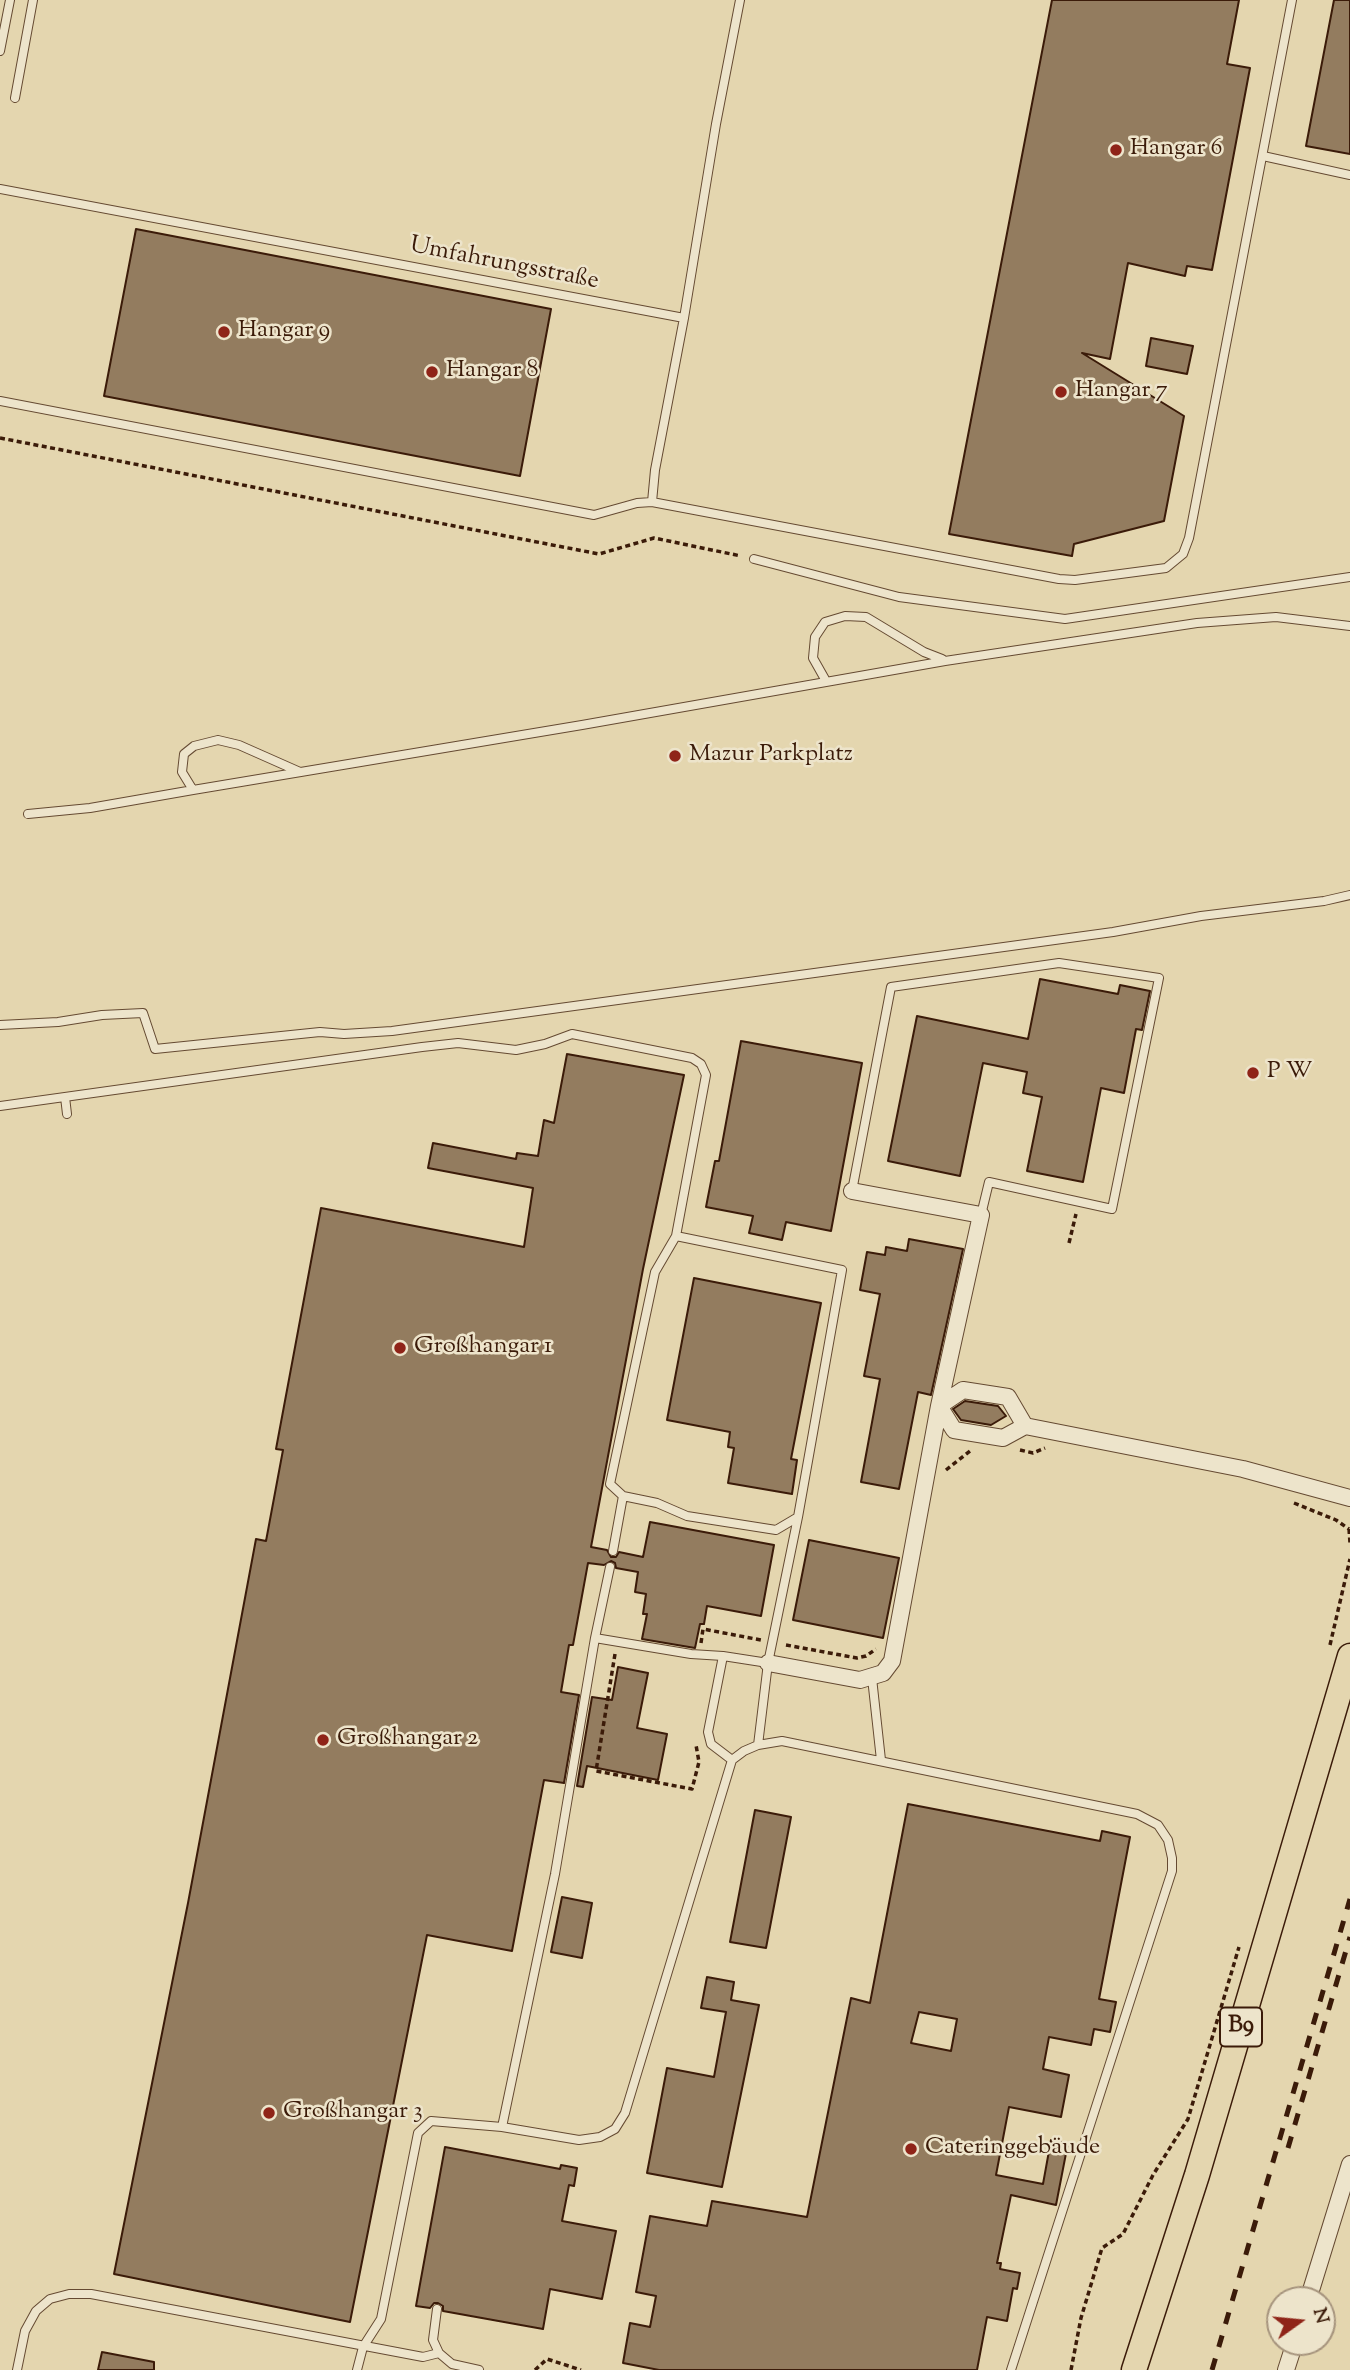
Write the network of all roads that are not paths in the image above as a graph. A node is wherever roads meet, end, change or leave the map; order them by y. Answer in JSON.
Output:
{"nodes":[{"id":1,"x":10,"y":0,"type":"edge"},
{"id":2,"x":33,"y":0,"type":"edge"},
{"id":3,"x":740,"y":0,"type":"edge"},
{"id":4,"x":1292,"y":0,"type":"edge"},
{"id":5,"x":0,"y":51,"type":"edge"},
{"id":6,"x":15,"y":98,"type":"dead end"},
{"id":7,"x":1263,"y":156,"type":"junction"},
{"id":8,"x":1350,"y":175,"type":"edge"},
{"id":9,"x":0,"y":188,"type":"edge"},
{"id":10,"x":684,"y":318,"type":"junction"},
{"id":11,"x":0,"y":401,"type":"edge"},
{"id":12,"x":652,"y":502,"type":"junction"},
{"id":13,"x":754,"y":559,"type":"road end"},
{"id":14,"x":1350,"y":577,"type":"edge"},
{"id":15,"x":1350,"y":626,"type":"edge"},
{"id":16,"x":945,"y":661,"type":"junction"},
{"id":17,"x":826,"y":681,"type":"junction"},
{"id":18,"x":300,"y":772,"type":"junction"},
{"id":19,"x":193,"y":790,"type":"junction"},
{"id":20,"x":28,"y":814,"type":"dead end"},
{"id":21,"x":1350,"y":895,"type":"edge"},
{"id":22,"x":0,"y":1025,"type":"edge"},
{"id":23,"x":65,"y":1097,"type":"junction"},
{"id":24,"x":0,"y":1106,"type":"edge"},
{"id":25,"x":67,"y":1114,"type":"dead end"},
{"id":26,"x":852,"y":1191,"type":"joint"},
{"id":27,"x":981,"y":1215,"type":"junction"},
{"id":28,"x":676,"y":1236,"type":"junction"},
{"id":29,"x":939,"y":1406,"type":"junction"},
{"id":30,"x":1026,"y":1426,"type":"junction"},
{"id":31,"x":622,"y":1496,"type":"junction"},
{"id":32,"x":1350,"y":1499,"type":"edge"},
{"id":33,"x":798,"y":1517,"type":"junction"},
{"id":34,"x":613,"y":1551,"type":"dead end"},
{"id":35,"x":610,"y":1567,"type":"dead end"},
{"id":36,"x":595,"y":1638,"type":"junction"},
{"id":37,"x":723,"y":1656,"type":"junction"},
{"id":38,"x":1350,"y":1656,"type":"edge"},
{"id":39,"x":768,"y":1663,"type":"junction"},
{"id":40,"x":872,"y":1678,"type":"junction"},
{"id":41,"x":758,"y":1745,"type":"junction"},
{"id":42,"x":732,"y":1760,"type":"junction"},
{"id":43,"x":881,"y":1760,"type":"junction"},
{"id":44,"x":502,"y":2127,"type":"junction"},
{"id":45,"x":1350,"y":2164,"type":"edge"},
{"id":46,"x":1312,"y":2286,"type":"edge"},
{"id":47,"x":437,"y":2309,"type":"dead end"},
{"id":48,"x":363,"y":2347,"type":"junction"},
{"id":49,"x":439,"y":2353,"type":"junction"},
{"id":50,"x":17,"y":2370,"type":"edge"},
{"id":51,"x":357,"y":2370,"type":"edge"},
{"id":52,"x":479,"y":2370,"type":"edge"},
{"id":53,"x":1012,"y":2370,"type":"edge"},
{"id":54,"x":1134,"y":2370,"type":"edge"}],
"edges":[{"from":1,"to":5,"type":"lane"},
{"from":2,"to":6,"type":"lane"},
{"from":3,"to":10,"type":"lane"},
{"from":4,"to":7,"type":"lane"},
{"from":7,"to":8,"type":"lane"},
{"from":7,"to":12,"type":"lane"},
{"from":9,"to":10,"type":"lane","name":"Umfahrungsstraße"},
{"from":10,"to":12,"type":"lane"},
{"from":11,"to":12,"type":"lane"},
{"from":13,"to":14,"type":"lane"},
{"from":15,"to":16,"type":"lane"},
{"from":16,"to":17,"type":"lane"},
{"from":16,"to":17,"type":"lane"},
{"from":17,"to":18,"type":"lane"},
{"from":18,"to":19,"type":"lane"},
{"from":18,"to":19,"type":"lane"},
{"from":19,"to":20,"type":"lane"},
{"from":21,"to":22,"type":"lane"},
{"from":23,"to":24,"type":"lane"},
{"from":23,"to":25,"type":"lane"},
{"from":23,"to":28,"type":"lane"},
{"from":26,"to":27,"type":"street"},
{"from":26,"to":27,"type":"lane"},
{"from":27,"to":29,"type":"street"},
{"from":28,"to":31,"type":"lane"},
{"from":28,"to":33,"type":"lane"},
{"from":29,"to":30,"type":"street"},
{"from":29,"to":30,"type":"street"},
{"from":29,"to":40,"type":"street"},
{"from":30,"to":32,"type":"street"},
{"from":31,"to":33,"type":"lane"},
{"from":31,"to":34,"type":"lane"},
{"from":33,"to":39,"type":"lane"},
{"from":35,"to":36,"type":"lane"},
{"from":36,"to":37,"type":"lane"},
{"from":36,"to":44,"type":"lane"},
{"from":37,"to":39,"type":"lane"},
{"from":37,"to":42,"type":"lane"},
{"from":38,"to":54,"type":"main road","number":"B9"},
{"from":39,"to":40,"type":"street"},
{"from":39,"to":41,"type":"lane"},
{"from":40,"to":43,"type":"lane"},
{"from":41,"to":42,"type":"lane"},
{"from":41,"to":43,"type":"lane"},
{"from":42,"to":44,"type":"lane"},
{"from":43,"to":53,"type":"lane"},
{"from":44,"to":48,"type":"lane"},
{"from":45,"to":46,"type":"street"},
{"from":47,"to":49,"type":"lane"},
{"from":48,"to":49,"type":"lane"},
{"from":48,"to":50,"type":"lane"},
{"from":48,"to":51,"type":"lane"},
{"from":49,"to":52,"type":"lane"}]}
